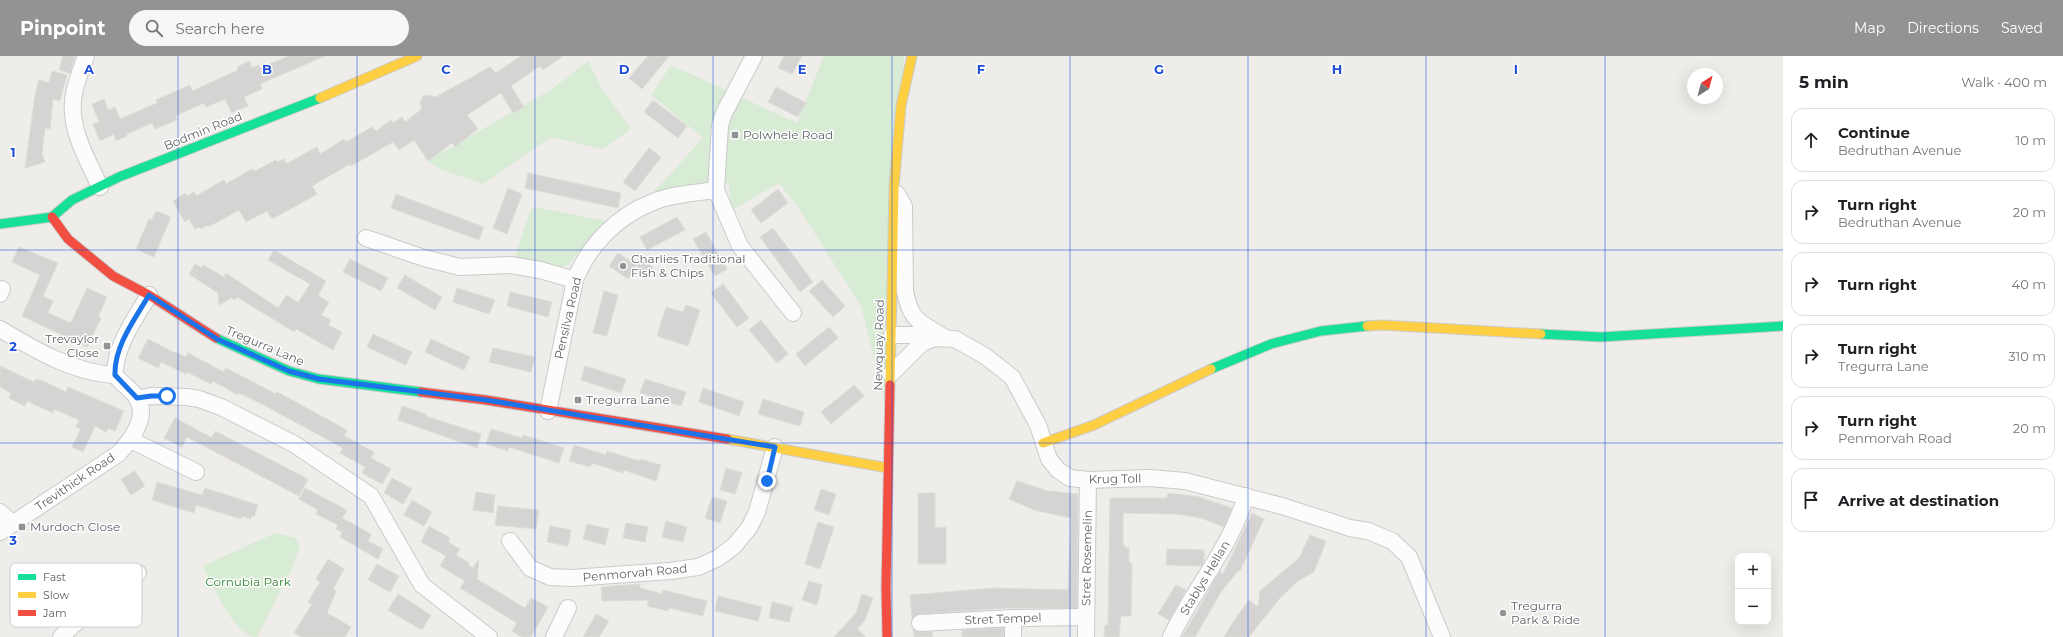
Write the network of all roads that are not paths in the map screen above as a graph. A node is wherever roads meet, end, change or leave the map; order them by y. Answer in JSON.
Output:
{"nodes":[{"id":1,"x":86,"y":56,"type":"edge"},
{"id":2,"x":417,"y":56,"type":"edge"},
{"id":3,"x":754,"y":56,"type":"edge"},
{"id":4,"x":912,"y":56,"type":"edge"},
{"id":5,"x":100,"y":187,"type":"junction"},
{"id":6,"x":894,"y":187,"type":"junction"},
{"id":7,"x":716,"y":190,"type":"junction"},
{"id":8,"x":52,"y":217,"type":"junction"},
{"id":9,"x":0,"y":224,"type":"edge"},
{"id":10,"x":366,"y":238,"type":"dead end"},
{"id":11,"x":575,"y":280,"type":"junction"},
{"id":12,"x":149,"y":295,"type":"junction"},
{"id":13,"x":793,"y":313,"type":"dead end"},
{"id":14,"x":924,"y":324,"type":"junction"},
{"id":15,"x":1783,"y":326,"type":"edge"},
{"id":16,"x":0,"y":330,"type":"edge"},
{"id":17,"x":892,"y":331,"type":"junction"},
{"id":18,"x":940,"y":338,"type":"junction"},
{"id":19,"x":891,"y":374,"type":"junction"},
{"id":20,"x":115,"y":375,"type":"junction"},
{"id":21,"x":137,"y":398,"type":"junction"},
{"id":22,"x":548,"y":410,"type":"junction"},
{"id":23,"x":131,"y":440,"type":"junction"},
{"id":24,"x":1043,"y":443,"type":"junction"},
{"id":25,"x":775,"y":447,"type":"junction"},
{"id":26,"x":888,"y":468,"type":"junction"},
{"id":27,"x":196,"y":472,"type":"dead end"},
{"id":28,"x":1088,"y":480,"type":"junction"},
{"id":29,"x":1246,"y":496,"type":"junction"},
{"id":30,"x":0,"y":512,"type":"edge"},
{"id":31,"x":6,"y":528,"type":"edge"},
{"id":32,"x":510,"y":541,"type":"dead end"},
{"id":33,"x":568,"y":608,"type":"dead end"},
{"id":34,"x":1086,"y":617,"type":"junction"},
{"id":35,"x":1013,"y":618,"type":"junction"},
{"id":36,"x":920,"y":623,"type":"dead end"},
{"id":37,"x":71,"y":627,"type":"edge"},
{"id":38,"x":61,"y":637,"type":"edge"},
{"id":39,"x":489,"y":637,"type":"edge"},
{"id":40,"x":554,"y":637,"type":"edge"},
{"id":41,"x":887,"y":637,"type":"edge"},
{"id":42,"x":1013,"y":637,"type":"edge"},
{"id":43,"x":1086,"y":637,"type":"edge"},
{"id":44,"x":1171,"y":637,"type":"edge"},
{"id":45,"x":1442,"y":637,"type":"edge"}],
"edges":[{"from":1,"to":5,"type":"street"},
{"from":2,"to":5,"type":"main road","name":"Bodmin Road"},
{"from":3,"to":7,"type":"street"},
{"from":4,"to":6,"type":"main road","name":"Newquay Road"},
{"from":5,"to":8,"type":"main road","name":"Bodmin Road"},
{"from":6,"to":14,"type":"street"},
{"from":6,"to":17,"type":"main road","name":"Newquay Road"},
{"from":7,"to":11,"type":"street","name":"Pensilva Road"},
{"from":7,"to":13,"type":"street"},
{"from":8,"to":9,"type":"main road"},
{"from":8,"to":12,"type":"main road","name":"Tregurra Lane"},
{"from":10,"to":11,"type":"street"},
{"from":11,"to":22,"type":"street","name":"Pensilva Road"},
{"from":12,"to":20,"type":"street"},
{"from":12,"to":22,"type":"main road","name":"Tregurra Lane"},
{"from":14,"to":17,"type":"street"},
{"from":14,"to":18,"type":"street"},
{"from":15,"to":24,"type":"main road"},
{"from":16,"to":20,"type":"street"},
{"from":17,"to":18,"type":"street"},
{"from":17,"to":19,"type":"main road","name":"Newquay Road"},
{"from":18,"to":19,"type":"street"},
{"from":18,"to":24,"type":"street","name":"Krug Toll"},
{"from":19,"to":26,"type":"main road","name":"Newquay Road"},
{"from":20,"to":21,"type":"street"},
{"from":21,"to":23,"type":"street","name":"Trevithick Road"},
{"from":21,"to":39,"type":"street"},
{"from":22,"to":25,"type":"main road","name":"Tregurra Lane"},
{"from":23,"to":27,"type":"street"},
{"from":23,"to":31,"type":"street","name":"Trevithick Road"},
{"from":24,"to":28,"type":"street","name":"Krug Toll"},
{"from":25,"to":26,"type":"main road","name":"Tregurra Lane"},
{"from":25,"to":32,"type":"street","name":"Penmorvah Road"},
{"from":26,"to":41,"type":"main road","name":"Newquay Road"},
{"from":28,"to":29,"type":"street","name":"Krug Toll"},
{"from":28,"to":34,"type":"street","name":"Stret Rosemelin"},
{"from":29,"to":44,"type":"street","name":"Stablys Hellan"},
{"from":29,"to":45,"type":"street","name":"Krug Toll"},
{"from":30,"to":31,"type":"street"},
{"from":33,"to":40,"type":"street"},
{"from":34,"to":35,"type":"street","name":"Stret Tempel"},
{"from":34,"to":43,"type":"street","name":"Stret Rosemelin"},
{"from":35,"to":36,"type":"street","name":"Stret Tempel"},
{"from":35,"to":42,"type":"street"},
{"from":37,"to":38,"type":"street"}]}
